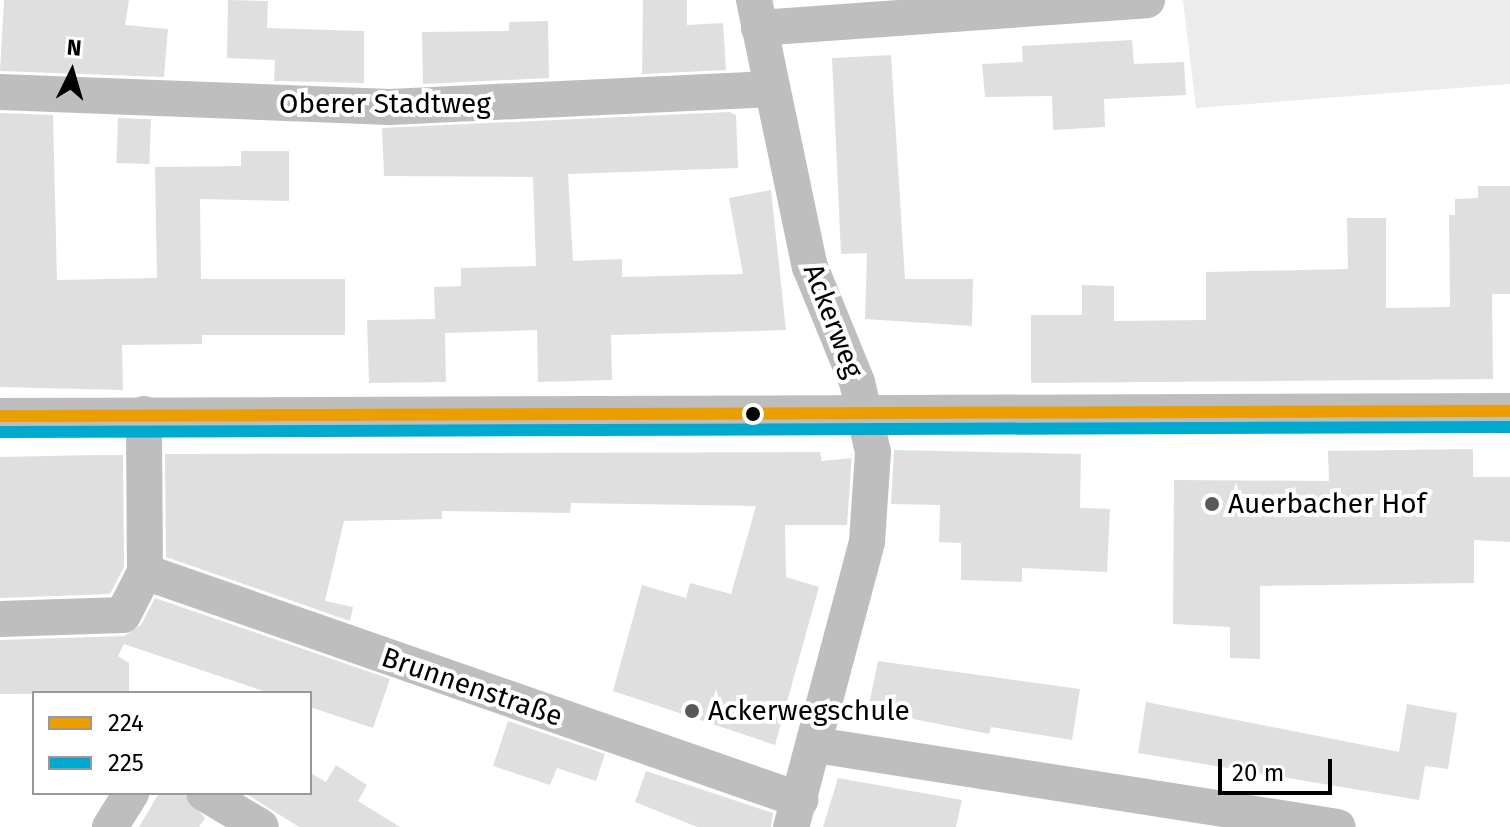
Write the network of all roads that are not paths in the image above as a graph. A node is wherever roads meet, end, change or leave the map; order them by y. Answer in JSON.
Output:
{"nodes":[{"id":1,"x":1147,"y":0,"type":"edge"},
{"id":2,"x":756,"y":14,"type":"edge"},
{"id":3,"x":770,"y":89,"type":"junction"},
{"id":4,"x":0,"y":92,"type":"edge"},
{"id":5,"x":1510,"y":411,"type":"edge"},
{"id":6,"x":144,"y":414,"type":"junction"},
{"id":7,"x":0,"y":416,"type":"edge"},
{"id":8,"x":869,"y":417,"type":"junction"},
{"id":9,"x":145,"y":572,"type":"junction"},
{"id":10,"x":0,"y":619,"type":"edge"},
{"id":11,"x":816,"y":745,"type":"junction"},
{"id":12,"x":130,"y":795,"type":"edge"},
{"id":13,"x":207,"y":795,"type":"edge"},
{"id":14,"x":795,"y":814,"type":"edge"},
{"id":15,"x":110,"y":827,"type":"edge"},
{"id":16,"x":261,"y":827,"type":"edge"},
{"id":17,"x":1338,"y":827,"type":"edge"}],
"edges":[{"from":1,"to":2,"type":"street"},
{"from":2,"to":3,"type":"street","name":"Ackerweg"},
{"from":3,"to":4,"type":"street","name":"Oberer Stadtweg"},
{"from":3,"to":8,"type":"street","name":"Ackerweg"},
{"from":5,"to":8,"type":"street"},
{"from":6,"to":7,"type":"street"},
{"from":6,"to":8,"type":"street"},
{"from":6,"to":9,"type":"street"},
{"from":8,"to":11,"type":"street","name":"Ackerweg"},
{"from":9,"to":10,"type":"street"},
{"from":9,"to":14,"type":"street","name":"Brunnenstraße"},
{"from":11,"to":14,"type":"street","name":"Ackerweg"},
{"from":11,"to":17,"type":"street"},
{"from":12,"to":15,"type":"street"},
{"from":13,"to":16,"type":"street"}]}
